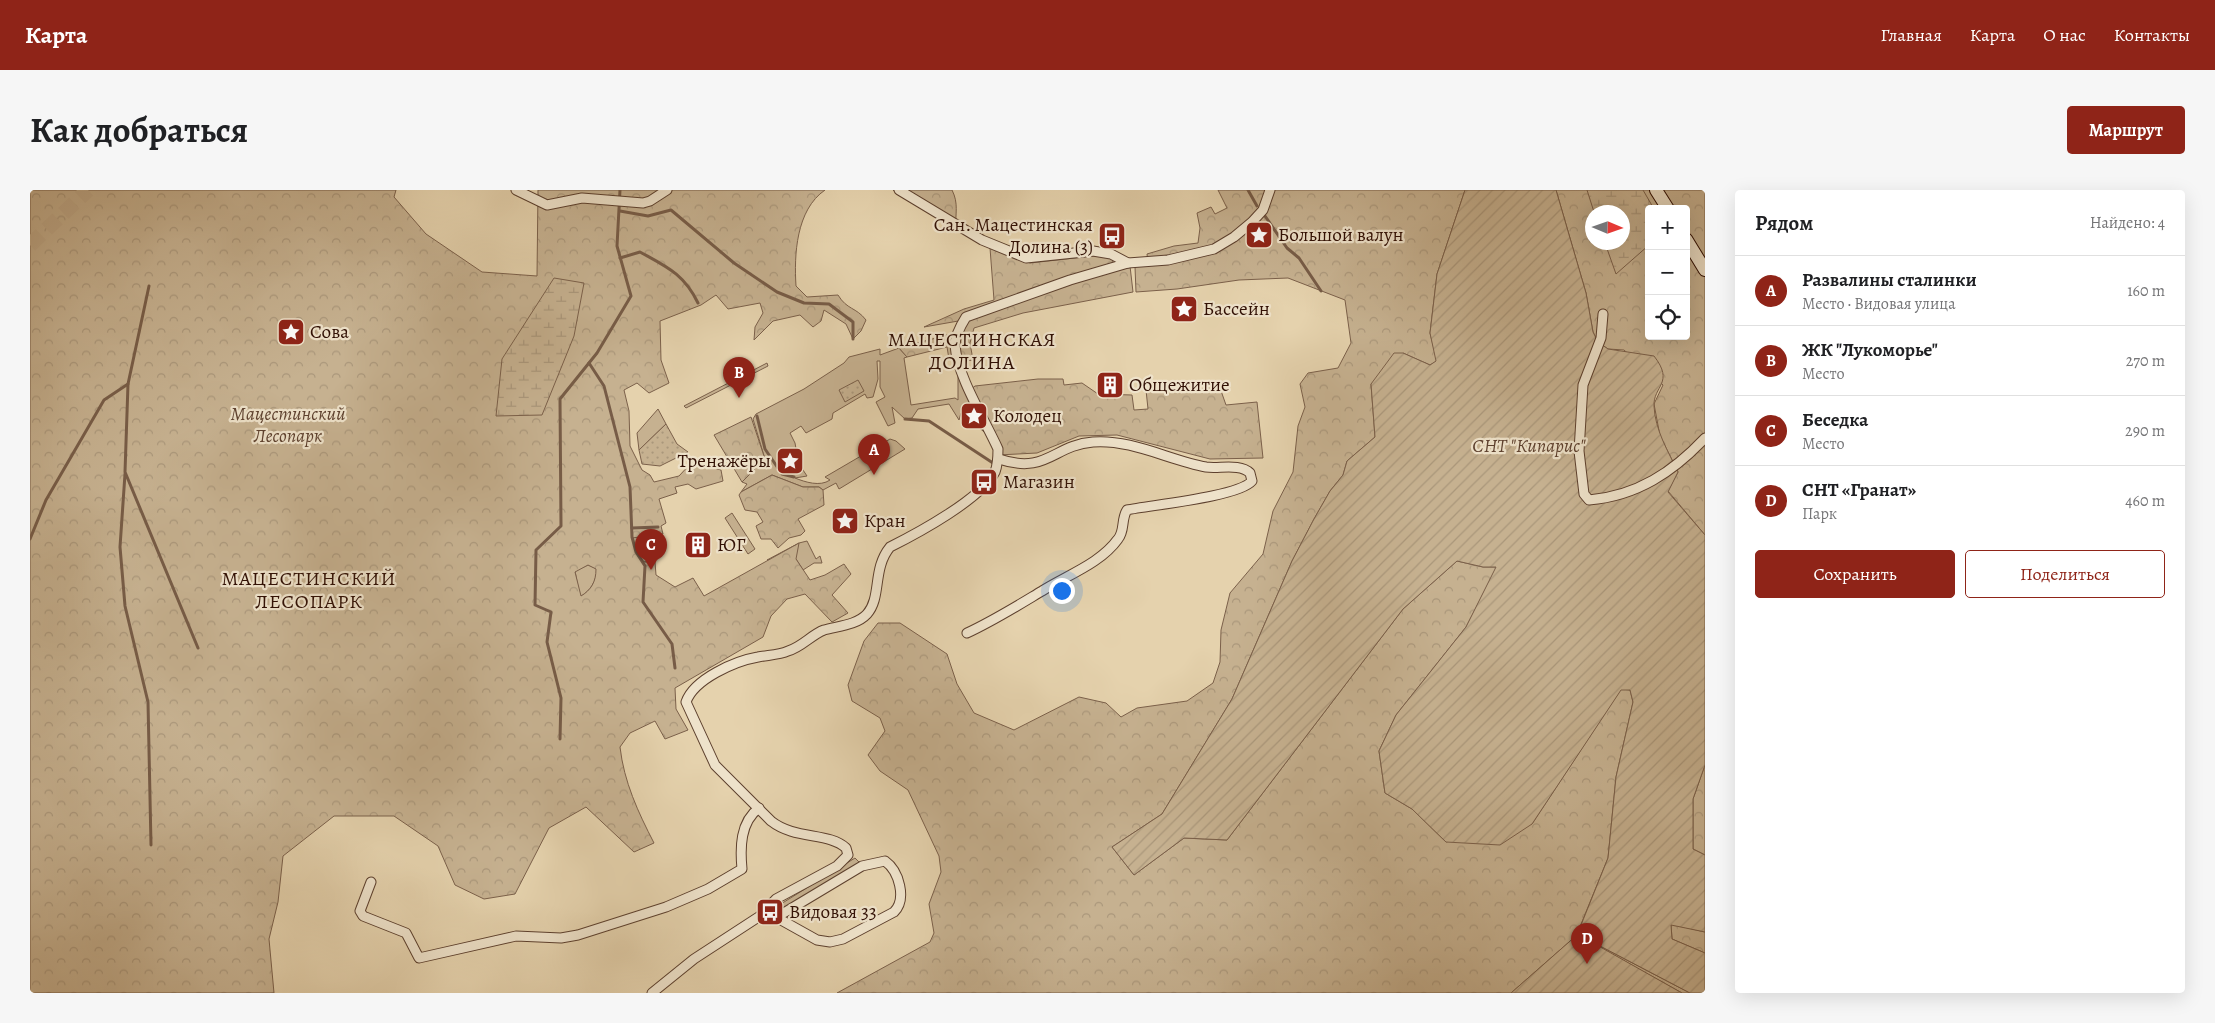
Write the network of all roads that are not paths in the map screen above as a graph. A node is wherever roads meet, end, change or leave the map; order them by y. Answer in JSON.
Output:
{"nodes":[{"id":1,"x":516,"y":190,"type":"edge"},
{"id":2,"x":667,"y":190,"type":"edge"},
{"id":3,"x":899,"y":190,"type":"edge"},
{"id":4,"x":1270,"y":190,"type":"edge"},
{"id":5,"x":1656,"y":190,"type":"edge"},
{"id":6,"x":1665,"y":205,"type":"edge"},
{"id":7,"x":1690,"y":246,"type":"edge"},
{"id":8,"x":1128,"y":263,"type":"junction"},
{"id":9,"x":1705,"y":270,"type":"edge"},
{"id":10,"x":1603,"y":314,"type":"dead end"},
{"id":11,"x":1705,"y":438,"type":"edge"},
{"id":12,"x":999,"y":459,"type":"junction"},
{"id":13,"x":967,"y":633,"type":"dead end"},
{"id":14,"x":759,"y":808,"type":"junction"},
{"id":15,"x":370,"y":882,"type":"dead end"},
{"id":16,"x":766,"y":911,"type":"junction"},
{"id":17,"x":777,"y":917,"type":"junction"},
{"id":18,"x":652,"y":993,"type":"edge"}],
"edges":[{"from":1,"to":2,"type":"street"},
{"from":3,"to":8,"type":"street"},
{"from":4,"to":8,"type":"street"},
{"from":5,"to":6,"type":"main road"},
{"from":7,"to":9,"type":"main road"},
{"from":8,"to":12,"type":"street"},
{"from":10,"to":11,"type":"street"},
{"from":12,"to":13,"type":"street"},
{"from":12,"to":14,"type":"street"},
{"from":14,"to":15,"type":"street"},
{"from":14,"to":16,"type":"street"},
{"from":16,"to":17,"type":"street"},
{"from":16,"to":18,"type":"street"},
{"from":17,"to":17,"type":"street"}]}
